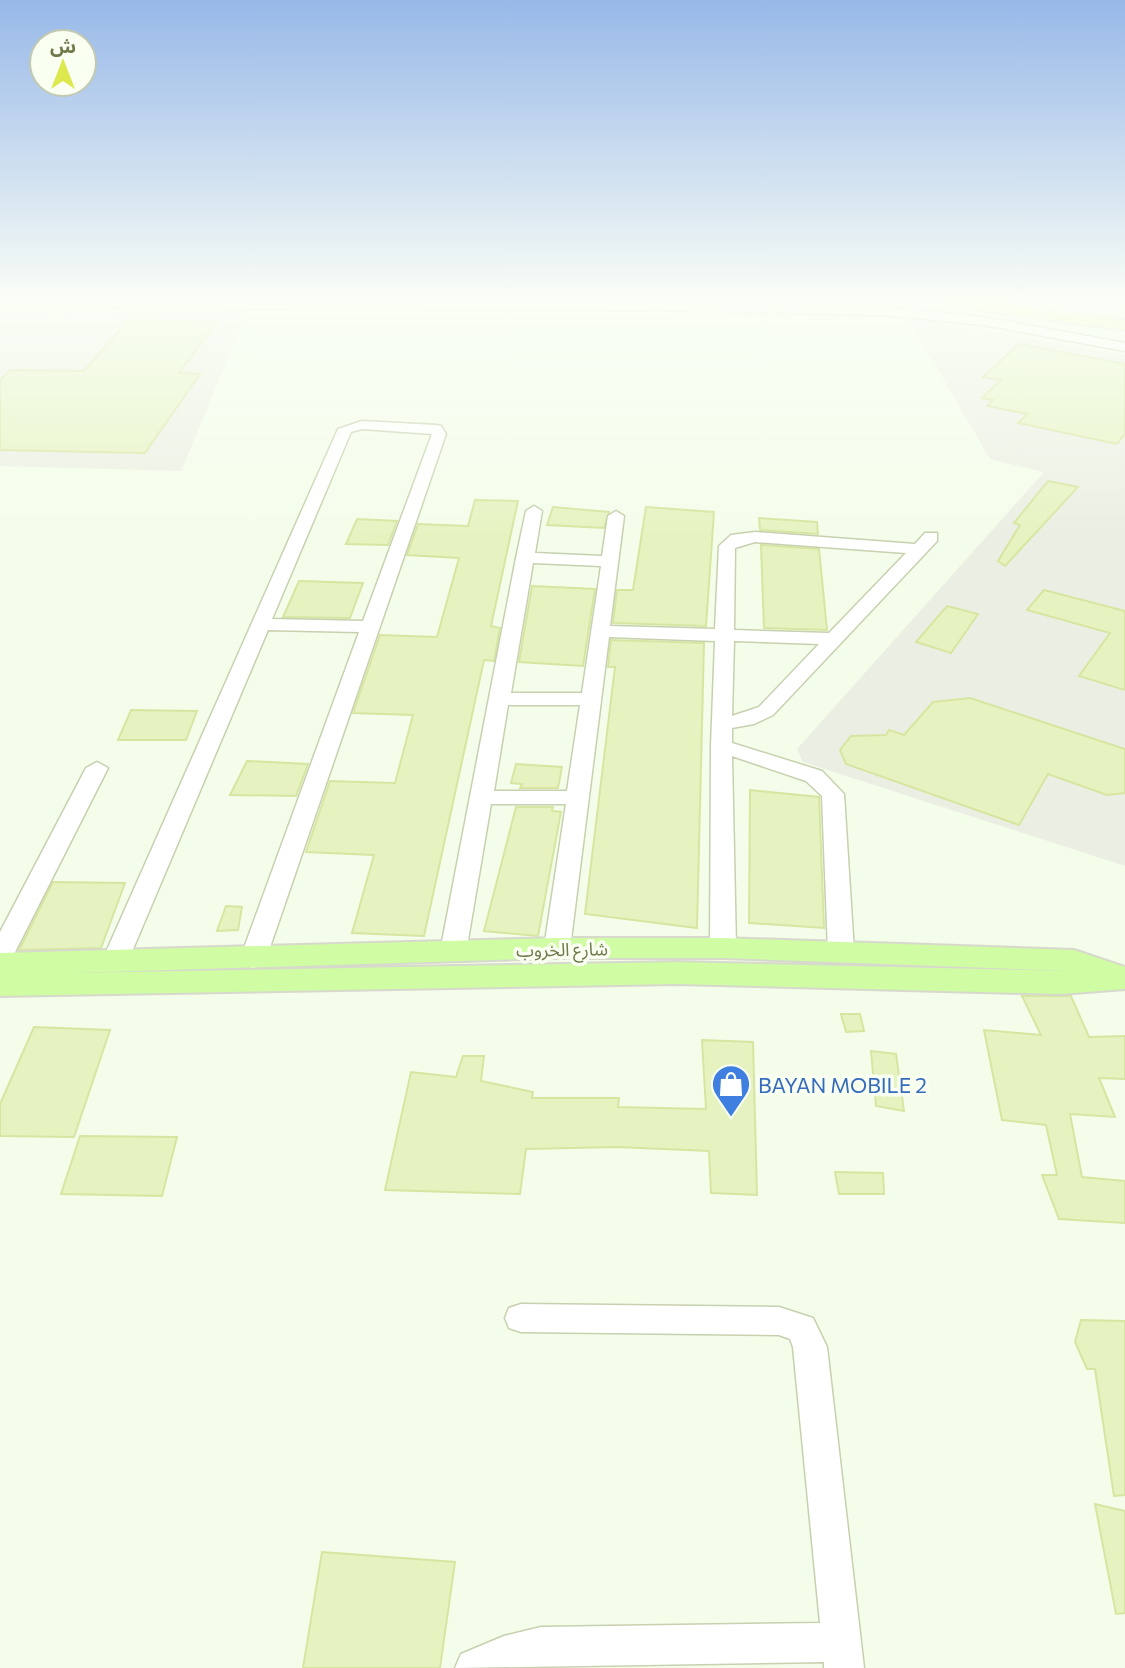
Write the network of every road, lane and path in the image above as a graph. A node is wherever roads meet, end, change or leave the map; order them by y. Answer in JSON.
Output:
{"nodes":[{"id":1,"x":534,"y":510,"type":"dead end"},
{"id":2,"x":616,"y":516,"type":"dead end"},
{"id":3,"x":525,"y":558,"type":"junction"},
{"id":4,"x":611,"y":561,"type":"junction"},
{"id":5,"x":260,"y":624,"type":"junction"},
{"id":6,"x":371,"y":627,"type":"junction"},
{"id":7,"x":600,"y":631,"type":"junction"},
{"id":8,"x":724,"y":636,"type":"junction"},
{"id":9,"x":834,"y":639,"type":"junction"},
{"id":10,"x":499,"y":699,"type":"junction"},
{"id":11,"x":593,"y":699,"type":"junction"},
{"id":12,"x":721,"y":735,"type":"junction"},
{"id":13,"x":97,"y":768,"type":"dead end"},
{"id":14,"x":480,"y":797,"type":"junction"},
{"id":15,"x":577,"y":798,"type":"junction"},
{"id":16,"x":557,"y":948,"type":"junction"},
{"id":17,"x":723,"y":948,"type":"junction"},
{"id":18,"x":453,"y":952,"type":"junction"},
{"id":19,"x":841,"y":952,"type":"junction"},
{"id":20,"x":0,"y":956,"type":"edge"},
{"id":21,"x":253,"y":959,"type":"junction"},
{"id":22,"x":677,"y":960,"type":"junction"},
{"id":23,"x":115,"y":961,"type":"junction"},
{"id":24,"x":0,"y":964,"type":"edge"},
{"id":25,"x":1123,"y":978,"type":"edge"},
{"id":26,"x":0,"y":985,"type":"edge"},
{"id":27,"x":521,"y":1318,"type":"dead end"},
{"id":28,"x":842,"y":1655,"type":"edge"},
{"id":29,"x":475,"y":1668,"type":"edge"}],
"edges":[{"from":1,"to":3,"type":"street"},
{"from":2,"to":4,"type":"street"},
{"from":3,"to":4,"type":"street"},
{"from":3,"to":10,"type":"street"},
{"from":4,"to":7,"type":"street"},
{"from":5,"to":6,"type":"street"},
{"from":5,"to":6,"type":"street"},
{"from":5,"to":23,"type":"street"},
{"from":6,"to":21,"type":"street"},
{"from":7,"to":8,"type":"street"},
{"from":7,"to":11,"type":"street"},
{"from":8,"to":9,"type":"street"},
{"from":8,"to":9,"type":"street"},
{"from":8,"to":12,"type":"street"},
{"from":9,"to":12,"type":"street"},
{"from":10,"to":11,"type":"street"},
{"from":10,"to":14,"type":"street"},
{"from":11,"to":15,"type":"street"},
{"from":12,"to":17,"type":"street"},
{"from":12,"to":19,"type":"street"},
{"from":13,"to":20,"type":"street"},
{"from":14,"to":15,"type":"street"},
{"from":14,"to":18,"type":"street"},
{"from":15,"to":16,"type":"street"},
{"from":16,"to":18,"type":"main road","name":"شارع الخروب"},
{"from":16,"to":22,"type":"main road","name":"شارع الخروب"},
{"from":17,"to":19,"type":"main road","name":"شارع الخروب"},
{"from":17,"to":22,"type":"main road","name":"شارع الخروب"},
{"from":18,"to":21,"type":"main road","name":"شارع الخروب"},
{"from":19,"to":25,"type":"main road","name":"شارع الخروب"},
{"from":21,"to":23,"type":"main road","name":"شارع الخروب"},
{"from":22,"to":25,"type":"main road","name":"شارع الخروب"},
{"from":22,"to":26,"type":"main road","name":"شارع الخروب"},
{"from":23,"to":24,"type":"main road","name":"شارع الخروب"},
{"from":27,"to":28,"type":"street"},
{"from":28,"to":29,"type":"street"}]}
